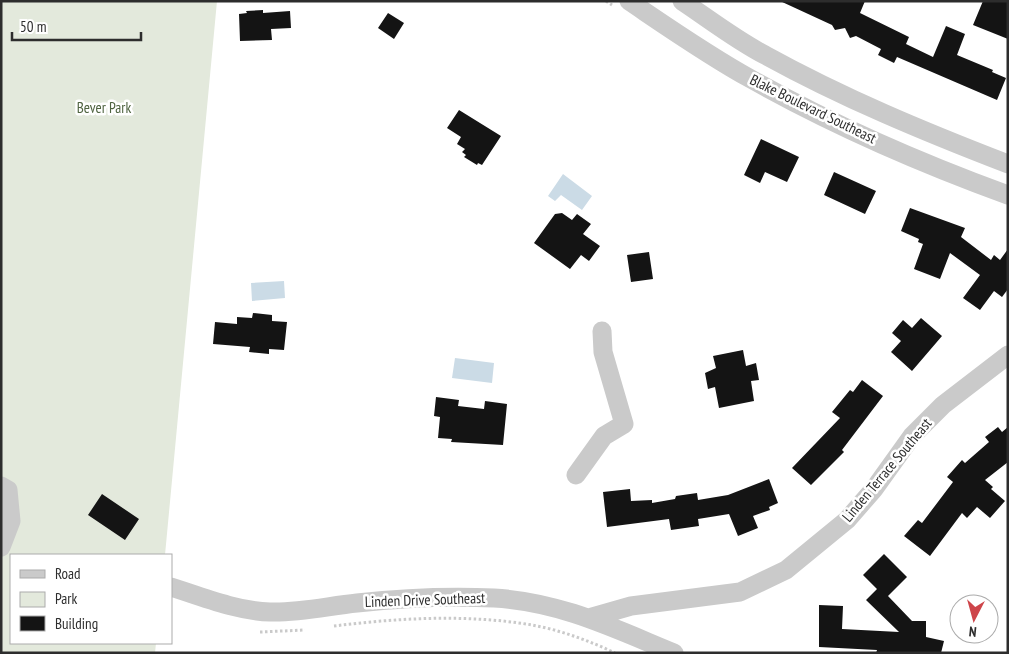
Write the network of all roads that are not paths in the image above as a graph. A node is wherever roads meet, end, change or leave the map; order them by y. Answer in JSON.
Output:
{"nodes":[{"id":1,"x":629,"y":1,"type":"edge"},
{"id":2,"x":682,"y":1,"type":"edge"},
{"id":3,"x":812,"y":80,"type":"junction"},
{"id":4,"x":800,"y":105,"type":"junction"},
{"id":5,"x":1008,"y":164,"type":"edge"},
{"id":6,"x":1008,"y":196,"type":"edge"},
{"id":7,"x":602,"y":332,"type":"dead end"},
{"id":8,"x":1008,"y":355,"type":"edge"},
{"id":9,"x":576,"y":475,"type":"dead end"},
{"id":10,"x":1,"y":486,"type":"edge"},
{"id":11,"x":1,"y":547,"type":"edge"},
{"id":12,"x":172,"y":586,"type":"edge"},
{"id":13,"x":589,"y":618,"type":"junction"},
{"id":14,"x":674,"y":653,"type":"edge"}],
"edges":[{"from":1,"to":4,"type":"street","name":"Blake Boulevard Southeast"},
{"from":2,"to":3,"type":"street","name":"Blake Boulevard Southeast"},
{"from":3,"to":4,"type":"street"},
{"from":3,"to":5,"type":"street","name":"Blake Boulevard Southeast"},
{"from":4,"to":6,"type":"street","name":"Blake Boulevard Southeast"},
{"from":7,"to":9,"type":"street"},
{"from":8,"to":13,"type":"street","name":"Linden Terrace Southeast"},
{"from":10,"to":11,"type":"street"},
{"from":12,"to":13,"type":"street","name":"Linden Drive Southeast"},
{"from":13,"to":14,"type":"street","name":"Linden Drive Southeast"}]}
